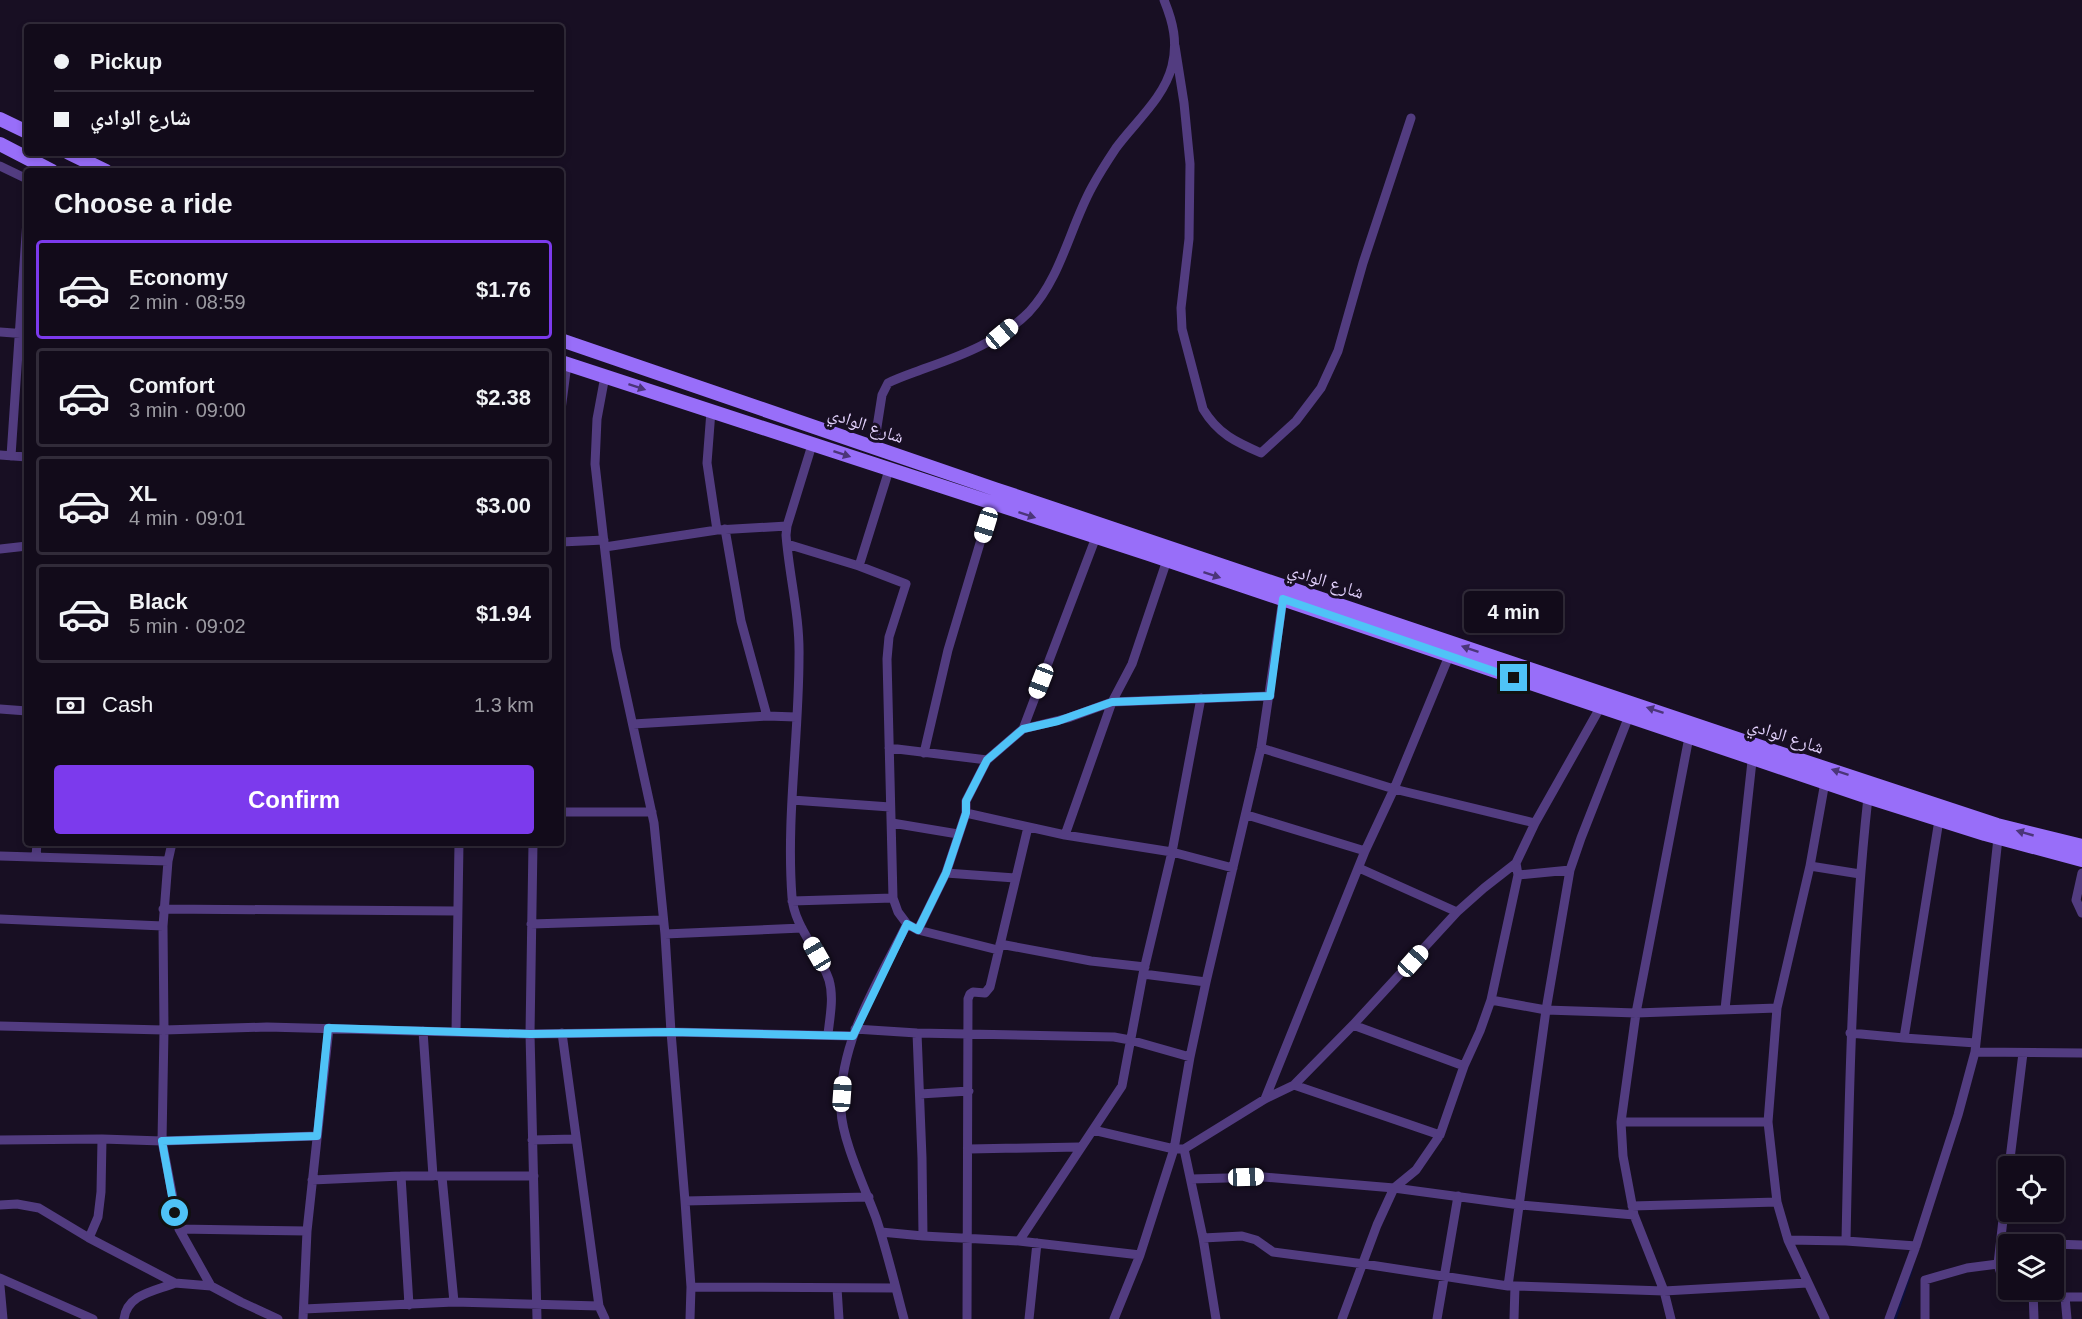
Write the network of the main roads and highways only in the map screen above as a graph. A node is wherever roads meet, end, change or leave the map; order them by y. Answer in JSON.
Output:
{"nodes":[{"id":1,"x":0,"y":119,"type":"edge"},
{"id":2,"x":24,"y":131,"type":"edge"},
{"id":3,"x":0,"y":144,"type":"edge"},
{"id":4,"x":75,"y":156,"type":"edge"},
{"id":5,"x":41,"y":168,"type":"edge"},
{"id":6,"x":100,"y":168,"type":"edge"},
{"id":7,"x":564,"y":341,"type":"edge"},
{"id":8,"x":564,"y":363,"type":"edge"},
{"id":9,"x":1299,"y":598,"type":"junction"},
{"id":10,"x":1753,"y":751,"type":"junction"},
{"id":11,"x":2082,"y":846,"type":"edge"},
{"id":12,"x":2082,"y":860,"type":"edge"}],
"edges":[{"from":1,"to":2,"type":"main road"},
{"from":3,"to":5,"type":"main road"},
{"from":4,"to":6,"type":"main road"},
{"from":7,"to":9,"type":"main road","name":"شارع الوادي"},
{"from":8,"to":9,"type":"main road","name":"شارع الوادي","one_way":true},
{"from":10,"to":9,"type":"main road","name":"شارع الوادي","one_way":true},
{"from":9,"to":10,"type":"main road","name":"شارع الوادي"},
{"from":11,"to":10,"type":"main road","name":"شارع الوادي","one_way":true},
{"from":10,"to":12,"type":"main road","name":"شارع الوادي"}]}
